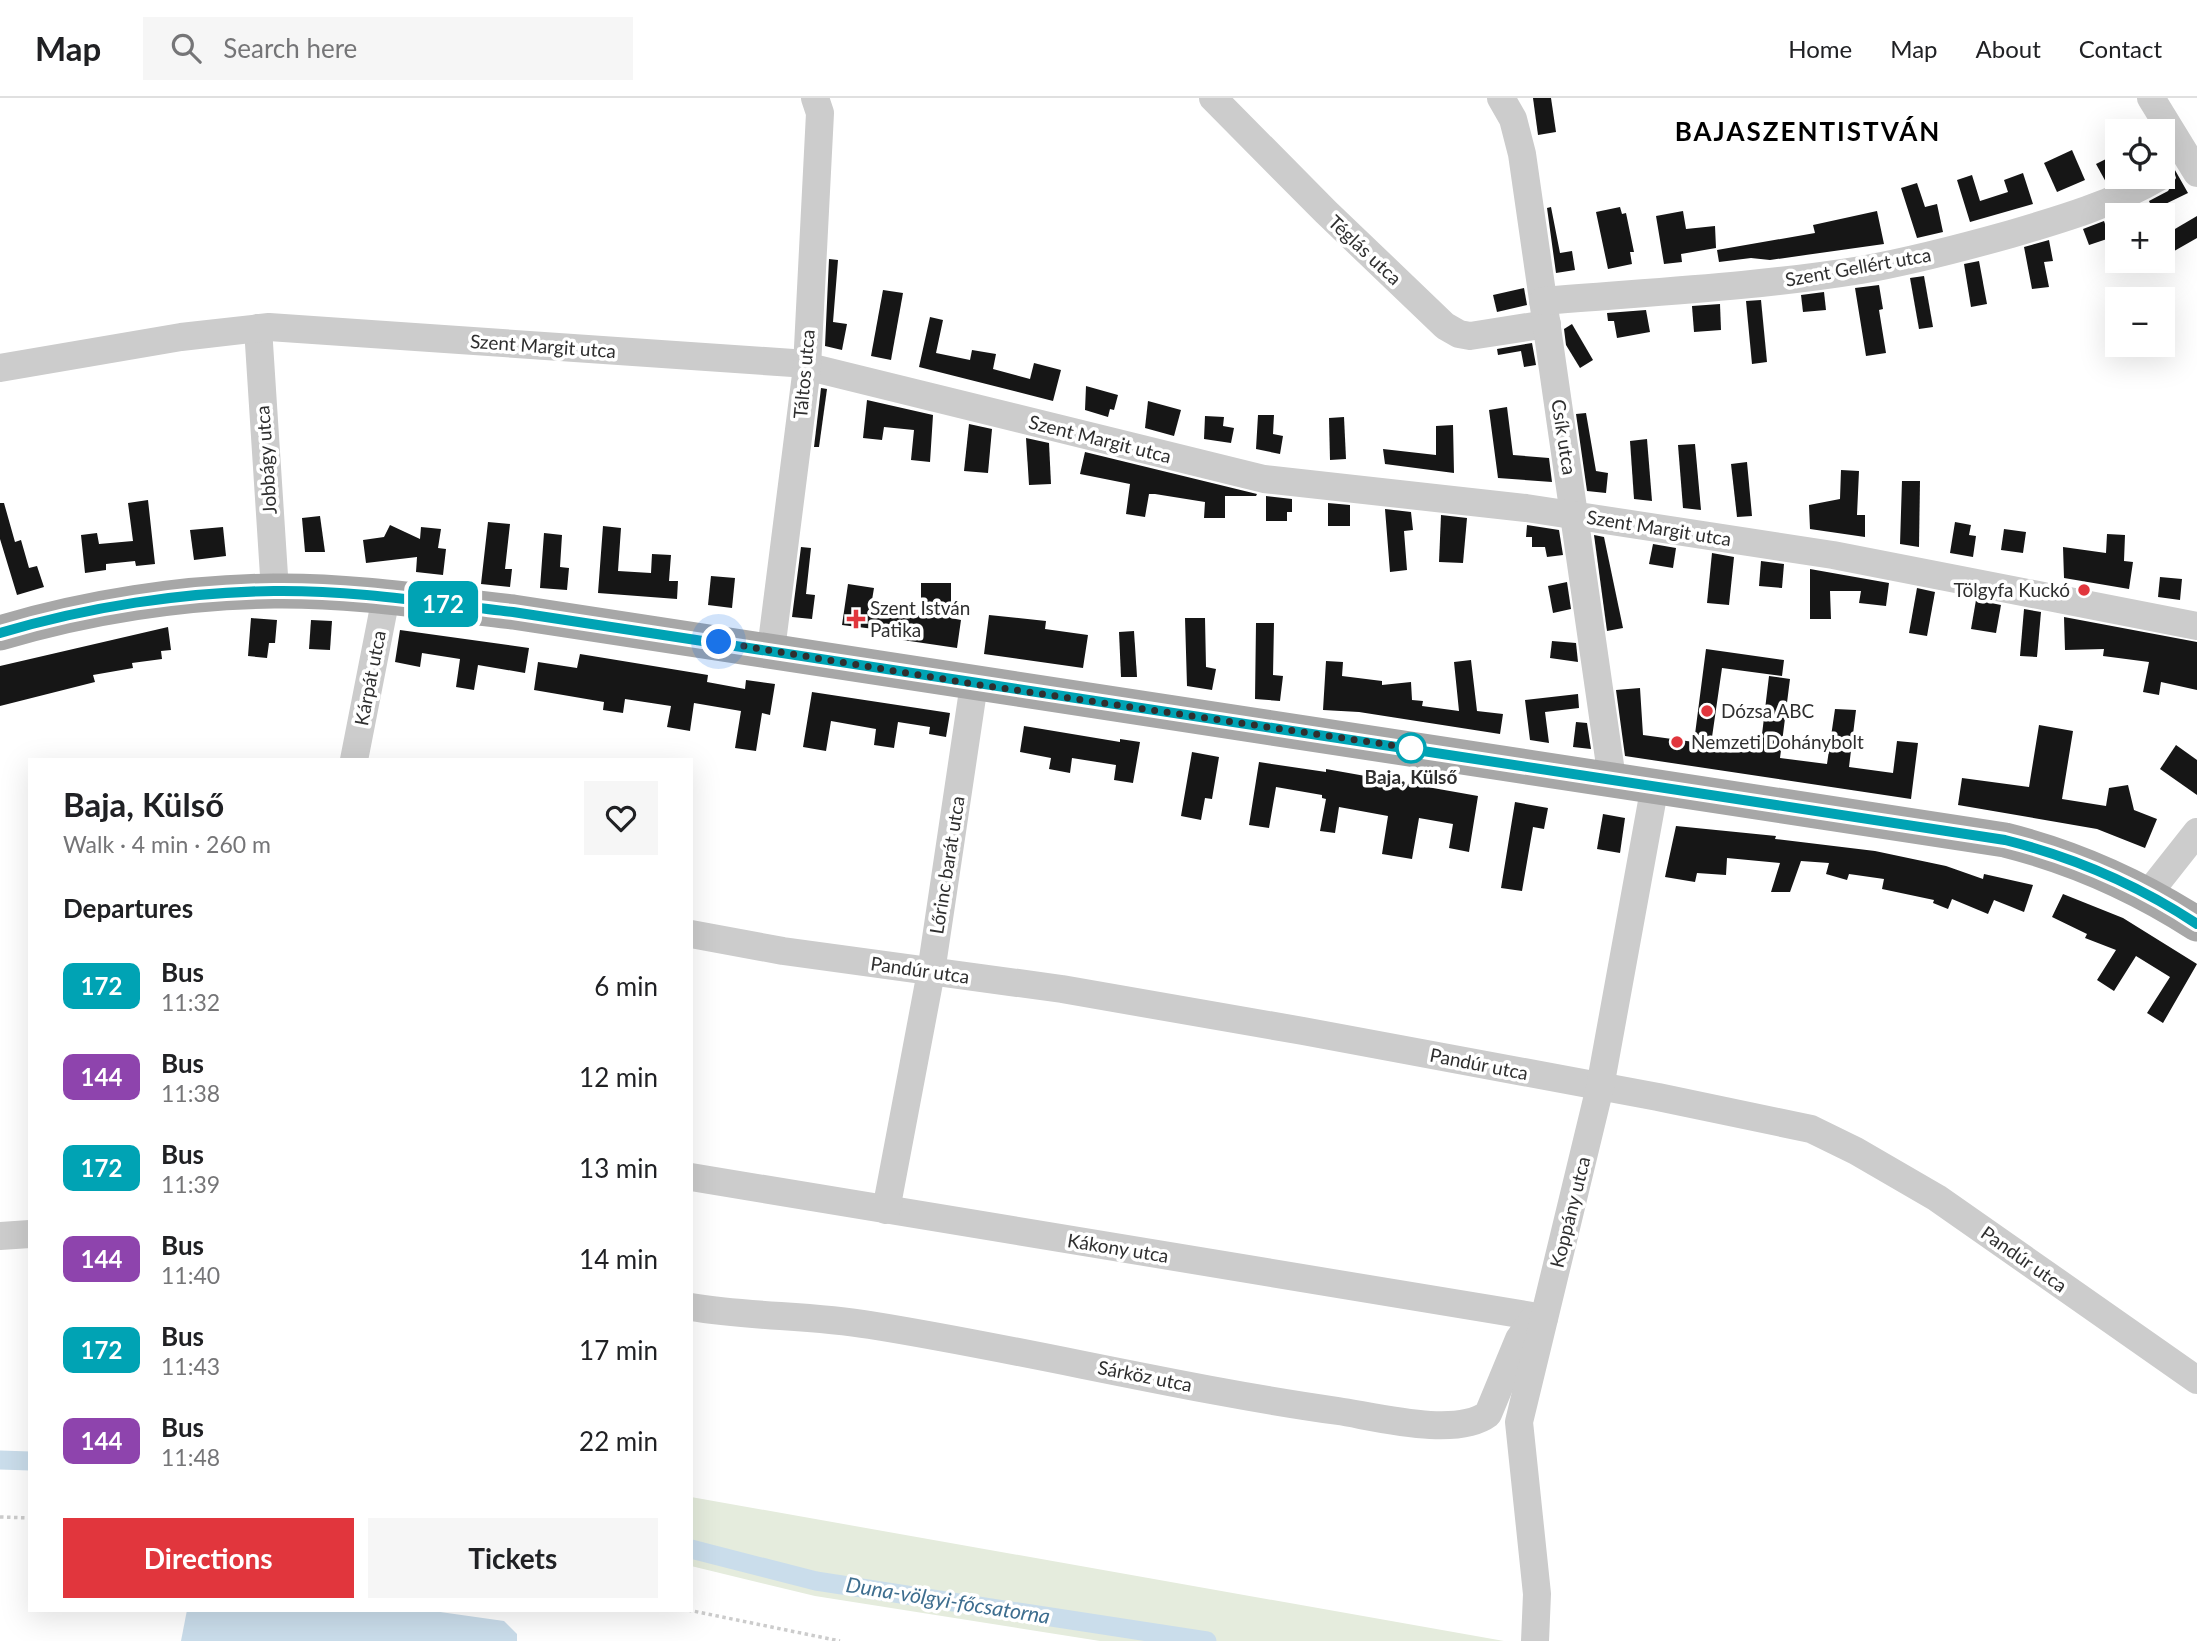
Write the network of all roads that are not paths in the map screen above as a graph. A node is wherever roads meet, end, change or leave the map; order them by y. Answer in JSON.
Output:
{"nodes":[{"id":1,"x":815,"y":98,"type":"edge"},
{"id":2,"x":1213,"y":98,"type":"edge"},
{"id":3,"x":1501,"y":98,"type":"edge"},
{"id":4,"x":2151,"y":98,"type":"edge"},
{"id":5,"x":2189,"y":139,"type":"edge"},
{"id":6,"x":2175,"y":158,"type":"edge"},
{"id":7,"x":2197,"y":173,"type":"edge"},
{"id":8,"x":2139,"y":189,"type":"edge"},
{"id":9,"x":1545,"y":312,"type":"junction"},
{"id":10,"x":258,"y":328,"type":"junction"},
{"id":11,"x":807,"y":367,"type":"junction"},
{"id":12,"x":0,"y":368,"type":"edge"},
{"id":13,"x":1577,"y":515,"type":"junction"},
{"id":14,"x":275,"y":591,"type":"junction"},
{"id":15,"x":386,"y":597,"type":"junction"},
{"id":16,"x":2197,"y":626,"type":"edge"},
{"id":17,"x":0,"y":633,"type":"edge"},
{"id":18,"x":771,"y":650,"type":"junction"},
{"id":19,"x":974,"y":684,"type":"junction"},
{"id":20,"x":354,"y":758,"type":"edge"},
{"id":21,"x":1612,"y":779,"type":"junction"},
{"id":22,"x":1655,"y":785,"type":"junction"},
{"id":23,"x":2197,"y":832,"type":"edge"},
{"id":24,"x":2148,"y":894,"type":"junction"},
{"id":25,"x":2197,"y":924,"type":"edge"},
{"id":26,"x":693,"y":934,"type":"edge"},
{"id":27,"x":931,"y":972,"type":"junction"},
{"id":28,"x":1600,"y":1087,"type":"junction"},
{"id":29,"x":693,"y":1177,"type":"edge"},
{"id":30,"x":886,"y":1210,"type":"junction"},
{"id":31,"x":28,"y":1234,"type":"edge"},
{"id":32,"x":0,"y":1236,"type":"edge"},
{"id":33,"x":693,"y":1307,"type":"edge"},
{"id":34,"x":1540,"y":1318,"type":"junction"},
{"id":35,"x":2197,"y":1380,"type":"edge"},
{"id":36,"x":1535,"y":1641,"type":"edge"}],
"edges":[{"from":1,"to":11,"type":"street","name":"Táltos utca"},
{"from":2,"to":9,"type":"street","name":"Téglás utca"},
{"from":3,"to":9,"type":"street","name":"Csík utca"},
{"from":4,"to":5,"type":"street"},
{"from":5,"to":6,"type":"street","name":"Szent Gellért utca"},
{"from":5,"to":7,"type":"street"},
{"from":8,"to":9,"type":"street","name":"Szent Gellért utca"},
{"from":9,"to":13,"type":"street","name":"Csík utca"},
{"from":10,"to":11,"type":"street","name":"Szent Margit utca"},
{"from":10,"to":12,"type":"street","name":"Szent Margit utca"},
{"from":10,"to":14,"type":"street","name":"Jobbágy utca"},
{"from":11,"to":13,"type":"street","name":"Szent Margit utca"},
{"from":11,"to":18,"type":"street","name":"Táltos utca"},
{"from":13,"to":16,"type":"street","name":"Szent Margit utca"},
{"from":13,"to":21,"type":"street","name":"Csík utca"},
{"from":14,"to":15,"type":"main road"},
{"from":14,"to":17,"type":"main road"},
{"from":15,"to":18,"type":"main road"},
{"from":15,"to":20,"type":"street","name":"Kárpát utca"},
{"from":18,"to":19,"type":"main road"},
{"from":19,"to":21,"type":"main road"},
{"from":19,"to":27,"type":"street","name":"Lőrinc barát utca"},
{"from":21,"to":22,"type":"main road"},
{"from":22,"to":24,"type":"main road"},
{"from":22,"to":28,"type":"street","name":"Koppány utca"},
{"from":23,"to":24,"type":"street"},
{"from":24,"to":25,"type":"main road"},
{"from":26,"to":27,"type":"street","name":"Pandúr utca"},
{"from":27,"to":28,"type":"street","name":"Pandúr utca"},
{"from":27,"to":30,"type":"street","name":"Lőrinc barát utca"},
{"from":28,"to":34,"type":"street","name":"Koppány utca"},
{"from":28,"to":35,"type":"street","name":"Pandúr utca"},
{"from":29,"to":30,"type":"street","name":"Kákony utca"},
{"from":30,"to":34,"type":"street","name":"Kákony utca"},
{"from":31,"to":32,"type":"street"},
{"from":33,"to":34,"type":"street","name":"Sárköz utca"},
{"from":34,"to":36,"type":"street","name":"Koppány utca"}]}
